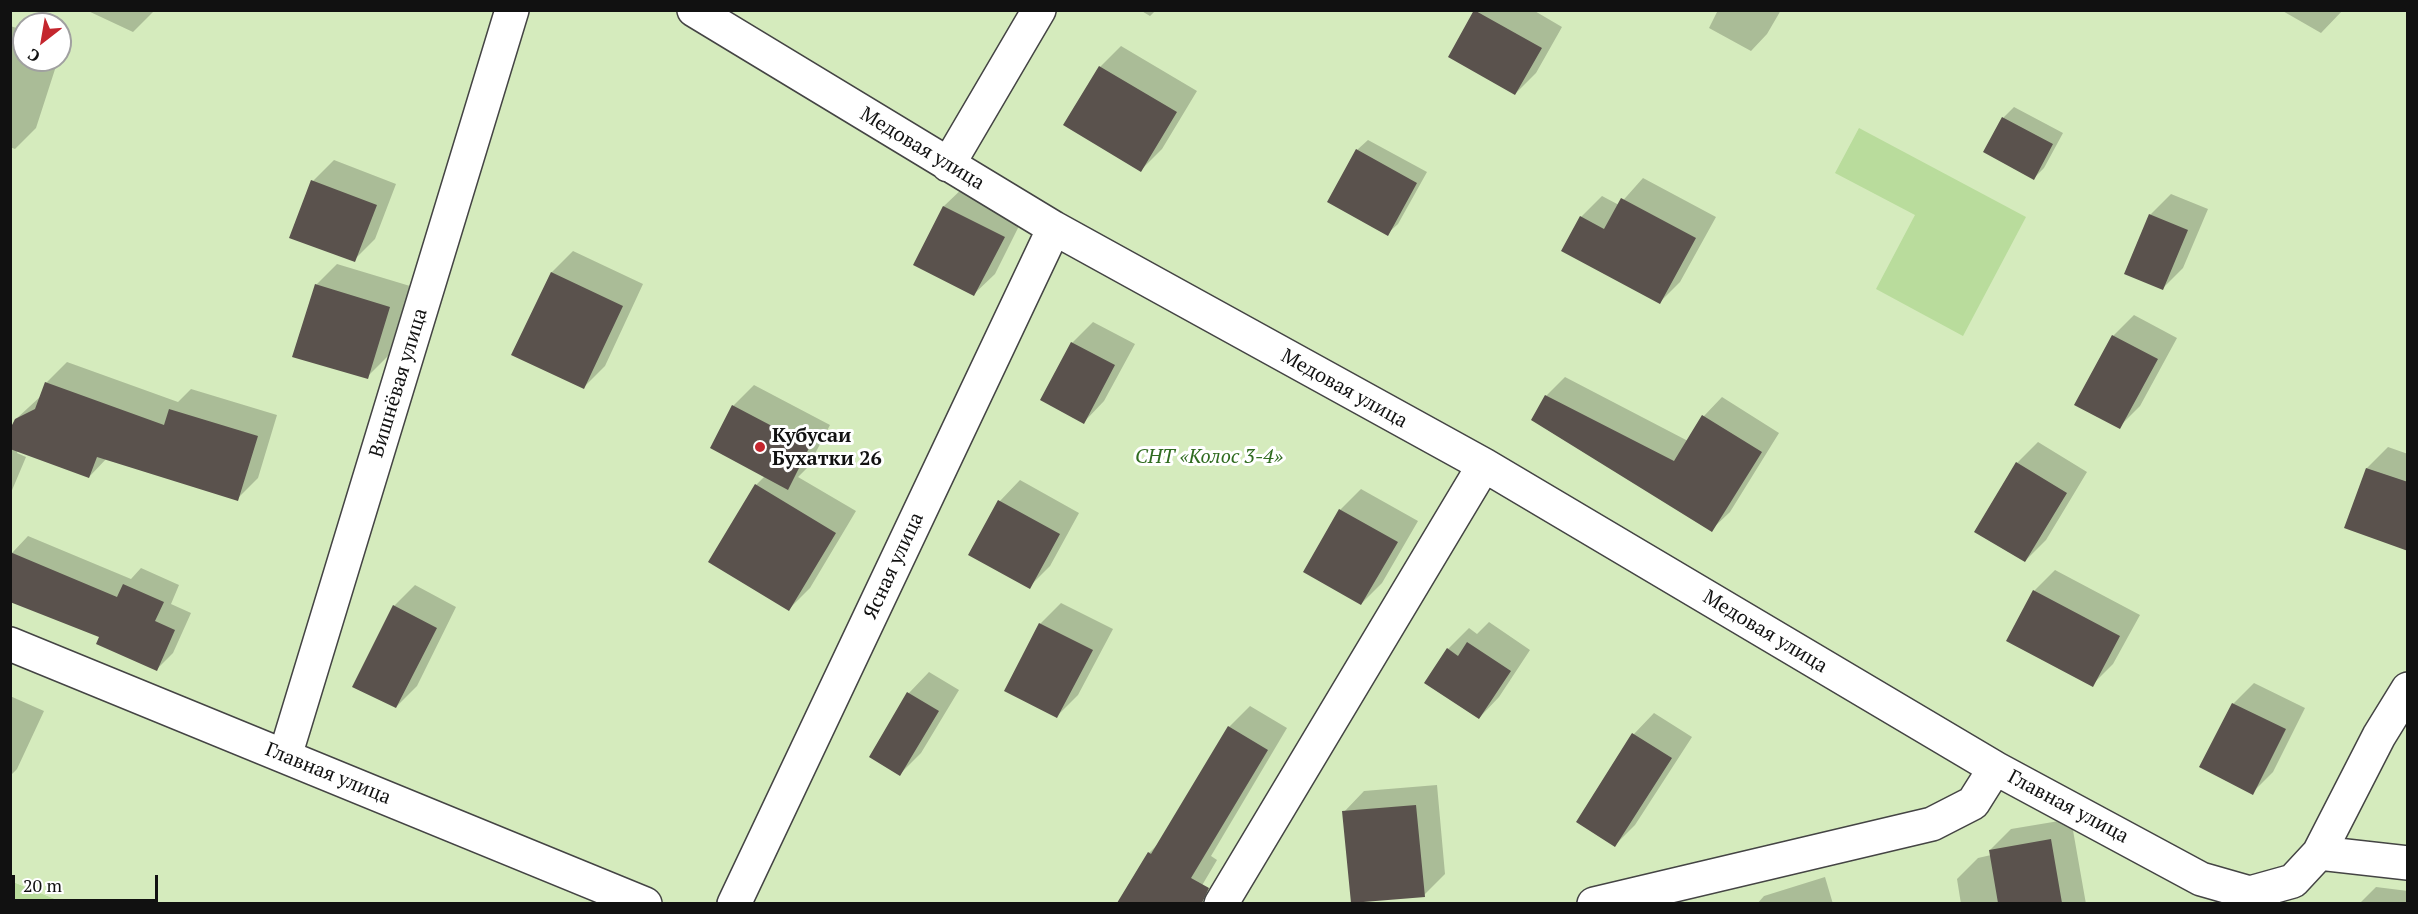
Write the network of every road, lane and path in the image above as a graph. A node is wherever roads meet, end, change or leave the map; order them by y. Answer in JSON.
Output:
{"nodes":[{"id":1,"x":512,"y":10,"type":"edge"},
{"id":2,"x":694,"y":10,"type":"edge"},
{"id":3,"x":1039,"y":10,"type":"edge"},
{"id":4,"x":948,"y":165,"type":"junction"},
{"id":5,"x":1054,"y":228,"type":"junction"},
{"id":6,"x":1484,"y":465,"type":"junction"},
{"id":7,"x":10,"y":644,"type":"edge"},
{"id":8,"x":2408,"y":689,"type":"edge"},
{"id":9,"x":285,"y":756,"type":"junction"},
{"id":10,"x":1995,"y":768,"type":"junction"},
{"id":11,"x":2319,"y":853,"type":"junction"},
{"id":12,"x":2408,"y":863,"type":"edge"},
{"id":13,"x":645,"y":903,"type":"edge"},
{"id":14,"x":734,"y":903,"type":"edge"},
{"id":15,"x":1221,"y":903,"type":"edge"},
{"id":16,"x":1594,"y":903,"type":"edge"}],
"edges":[{"from":1,"to":9,"type":"street","name":"Вишнёвая улица"},
{"from":2,"to":4,"type":"street","name":"Медовая улица"},
{"from":3,"to":4,"type":"street"},
{"from":4,"to":5,"type":"street","name":"Медовая улица"},
{"from":5,"to":6,"type":"street","name":"Медовая улица"},
{"from":5,"to":14,"type":"street","name":"Ясная улица"},
{"from":6,"to":10,"type":"street","name":"Медовая улица"},
{"from":6,"to":15,"type":"street"},
{"from":7,"to":9,"type":"street","name":"Главная улица"},
{"from":8,"to":11,"type":"street","name":"Главная улица"},
{"from":9,"to":13,"type":"street","name":"Главная улица"},
{"from":10,"to":11,"type":"street","name":"Главная улица"},
{"from":10,"to":16,"type":"street","name":"Главная улица"},
{"from":11,"to":12,"type":"street"}]}
